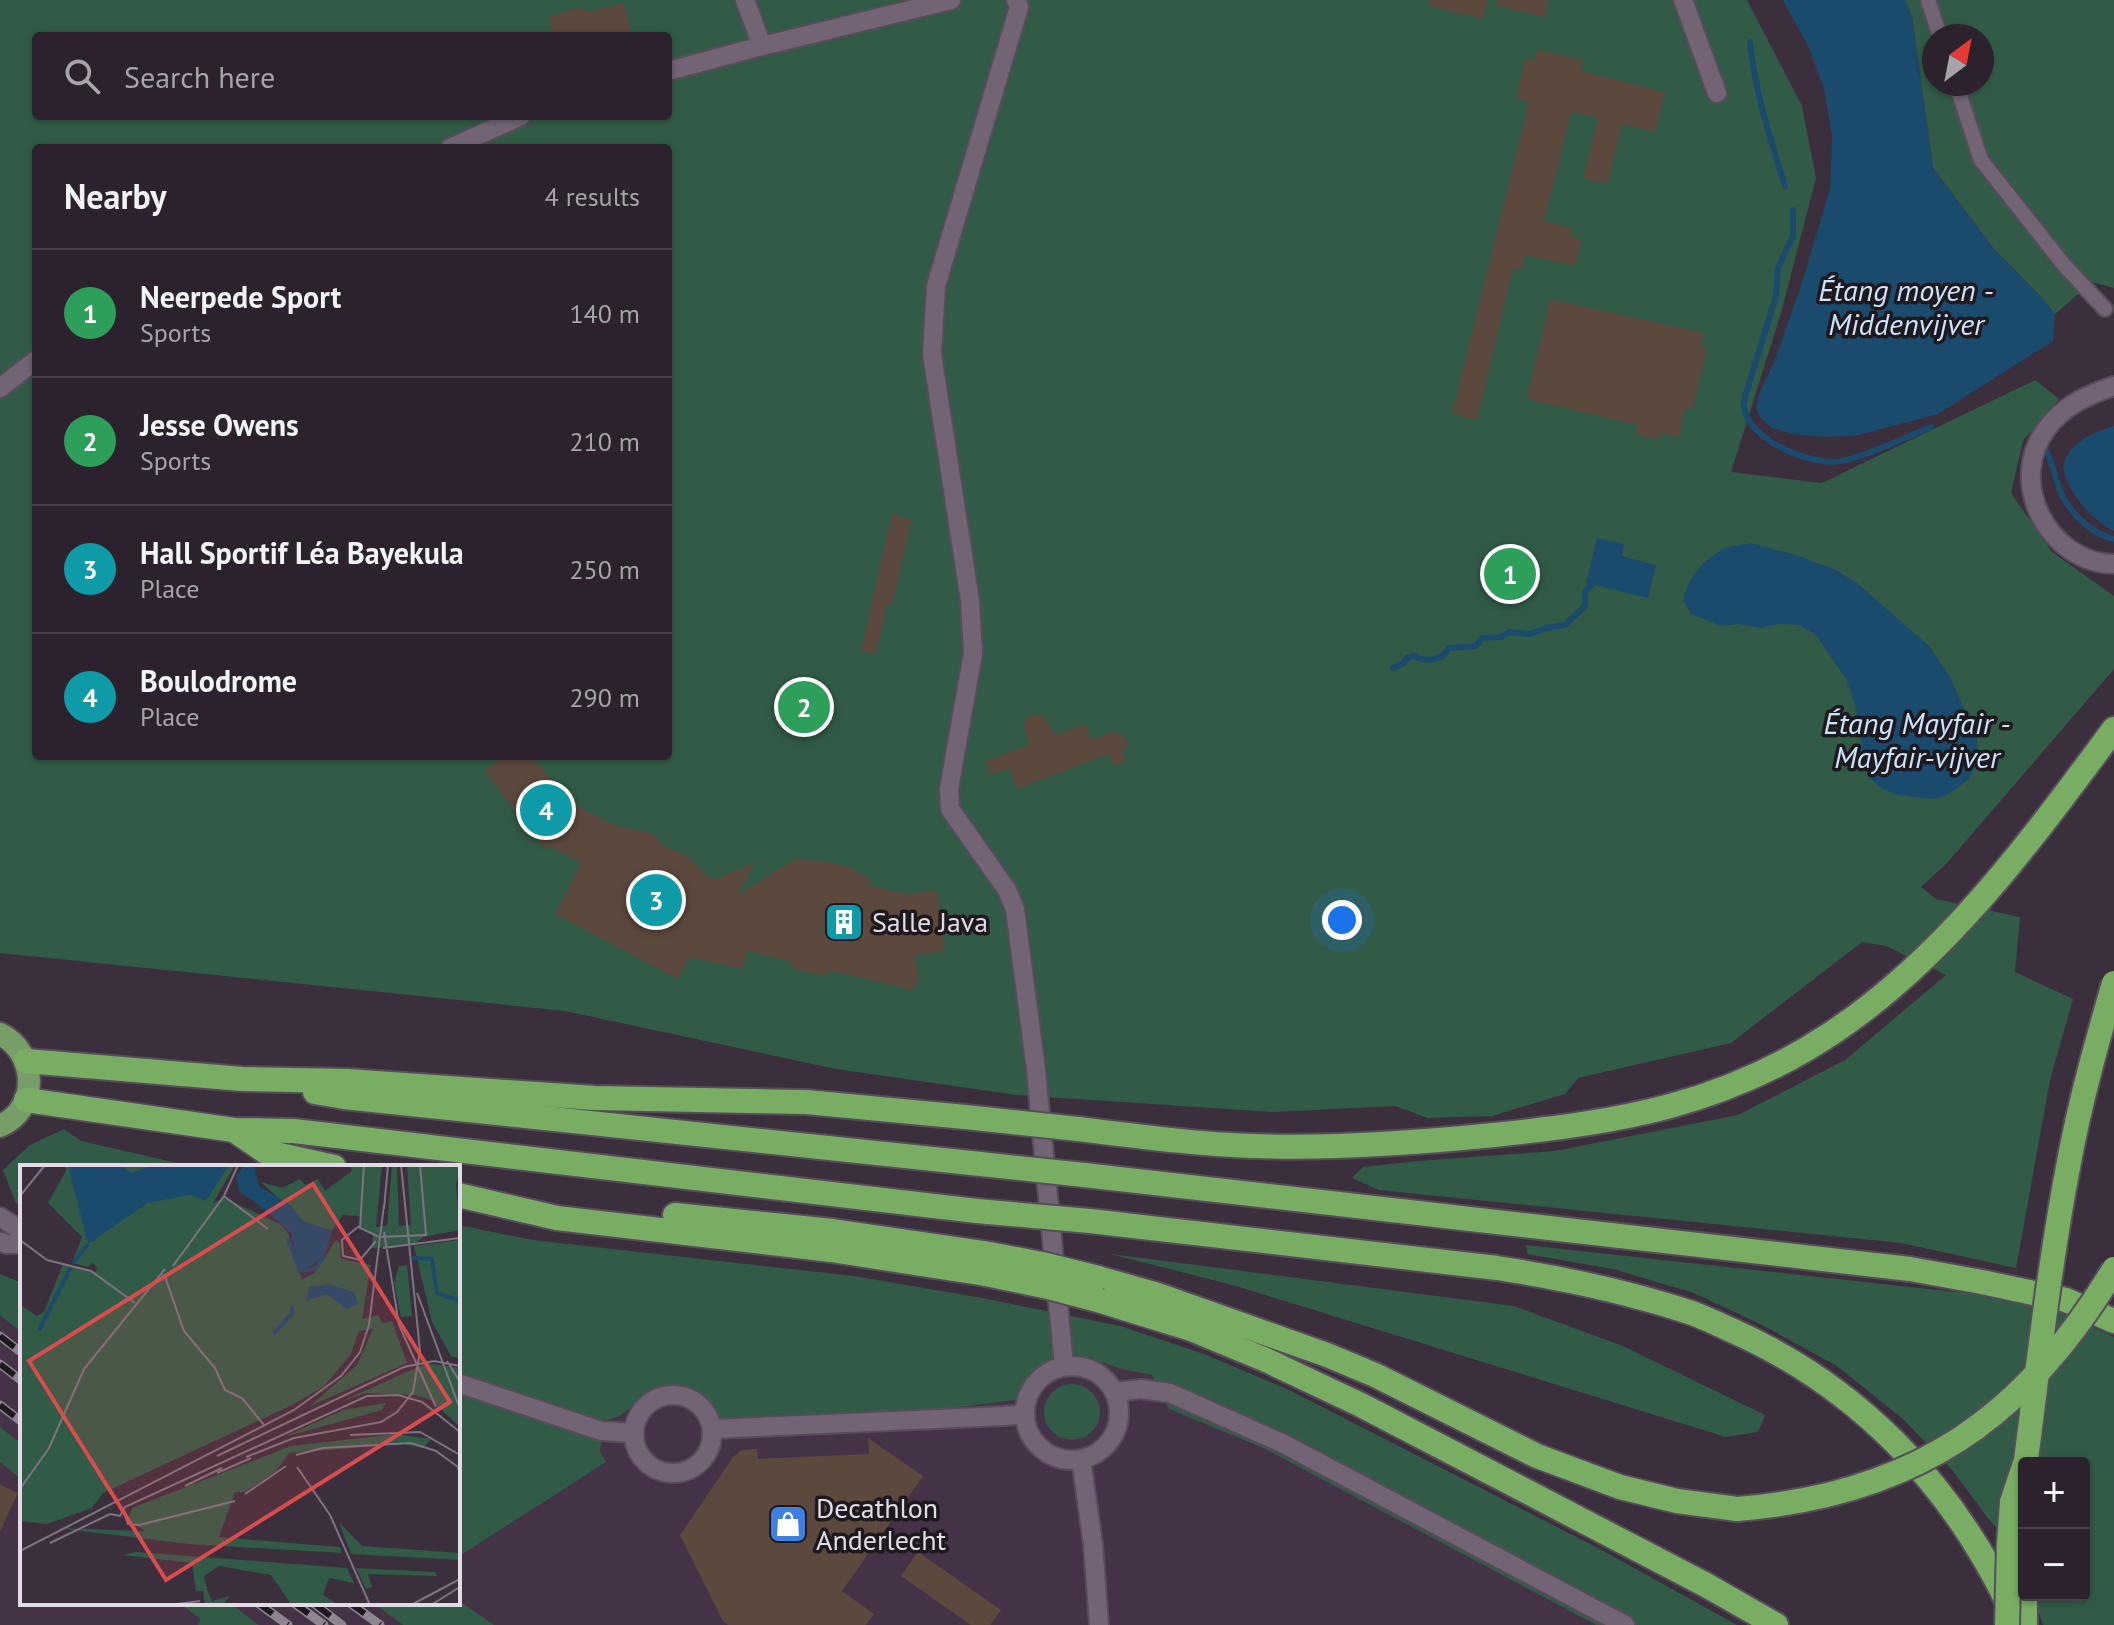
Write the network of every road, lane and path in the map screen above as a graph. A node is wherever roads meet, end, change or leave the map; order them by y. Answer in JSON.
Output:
{"nodes":[{"id":1,"x":745,"y":0,"type":"edge"},
{"id":2,"x":951,"y":0,"type":"edge"},
{"id":3,"x":1683,"y":0,"type":"edge"},
{"id":4,"x":1928,"y":0,"type":"edge"},
{"id":5,"x":1022,"y":2,"type":"edge"},
{"id":6,"x":1936,"y":24,"type":"edge"},
{"id":7,"x":762,"y":46,"type":"junction"},
{"id":8,"x":672,"y":70,"type":"edge"},
{"id":9,"x":1717,"y":93,"type":"dead end"},
{"id":10,"x":1960,"y":96,"type":"edge"},
{"id":11,"x":512,"y":120,"type":"edge"},
{"id":12,"x":459,"y":144,"type":"edge"},
{"id":13,"x":2106,"y":310,"type":"edge"},
{"id":14,"x":32,"y":363,"type":"edge"},
{"id":15,"x":2114,"y":386,"type":"edge"},
{"id":16,"x":0,"y":388,"type":"edge"},
{"id":17,"x":2114,"y":564,"type":"edge"},
{"id":18,"x":2114,"y":729,"type":"edge"},
{"id":19,"x":2114,"y":983,"type":"edge"},
{"id":20,"x":0,"y":1034,"type":"edge"},
{"id":21,"x":26,"y":1061,"type":"junction"},
{"id":22,"x":242,"y":1079,"type":"junction"},
{"id":23,"x":26,"y":1100,"type":"junction"},
{"id":24,"x":2,"y":1128,"type":"edge"},
{"id":25,"x":234,"y":1130,"type":"junction"},
{"id":26,"x":325,"y":1165,"type":"edge"},
{"id":27,"x":460,"y":1193,"type":"edge"},
{"id":28,"x":0,"y":1217,"type":"edge"},
{"id":29,"x":20,"y":1230,"type":"edge"},
{"id":30,"x":0,"y":1242,"type":"edge"},
{"id":31,"x":20,"y":1244,"type":"edge"},
{"id":32,"x":2114,"y":1269,"type":"edge"},
{"id":33,"x":1100,"y":1290,"type":"junction"},
{"id":34,"x":2114,"y":1321,"type":"edge"},
{"id":35,"x":1064,"y":1366,"type":"junction"},
{"id":36,"x":460,"y":1384,"type":"edge"},
{"id":37,"x":1115,"y":1392,"type":"junction"},
{"id":38,"x":1025,"y":1414,"type":"junction"},
{"id":39,"x":713,"y":1429,"type":"junction"},
{"id":40,"x":633,"y":1433,"type":"junction"},
{"id":41,"x":2026,"y":1457,"type":"edge"},
{"id":42,"x":1081,"y":1459,"type":"junction"},
{"id":43,"x":2018,"y":1484,"type":"edge"},
{"id":44,"x":2025,"y":1601,"type":"edge"},
{"id":45,"x":1099,"y":1625,"type":"edge"},
{"id":46,"x":1625,"y":1625,"type":"edge"},
{"id":47,"x":1776,"y":1625,"type":"edge"},
{"id":48,"x":2007,"y":1625,"type":"edge"},
{"id":49,"x":2019,"y":1625,"type":"edge"},
{"id":50,"x":2025,"y":1625,"type":"edge"}],
"edges":[{"from":1,"to":7,"type":"street"},
{"from":2,"to":7,"type":"street"},
{"from":3,"to":9,"type":"street"},
{"from":4,"to":6,"type":"street"},
{"from":5,"to":35,"type":"street"},
{"from":7,"to":8,"type":"street"},
{"from":10,"to":13,"type":"street"},
{"from":11,"to":12,"type":"street"},
{"from":14,"to":16,"type":"street"},
{"from":15,"to":17,"type":"street"},
{"from":18,"to":22,"type":"highway","bridge":true},
{"from":19,"to":41,"type":"highway","bridge":true},
{"from":20,"to":21,"type":"highway"},
{"from":21,"to":22,"type":"highway"},
{"from":21,"to":23,"type":"highway"},
{"from":22,"to":34,"type":"highway","bridge":true},
{"from":23,"to":24,"type":"highway"},
{"from":23,"to":25,"type":"highway"},
{"from":25,"to":26,"type":"highway"},
{"from":25,"to":49,"type":"highway","bridge":true},
{"from":27,"to":33,"type":"highway","bridge":true},
{"from":28,"to":29,"type":"street"},
{"from":30,"to":31,"type":"street"},
{"from":32,"to":33,"type":"highway","bridge":true},
{"from":33,"to":47,"type":"highway"},
{"from":35,"to":37,"type":"street"},
{"from":35,"to":38,"type":"street"},
{"from":36,"to":40,"type":"street"},
{"from":37,"to":42,"type":"street"},
{"from":37,"to":46,"type":"street"},
{"from":38,"to":39,"type":"street"},
{"from":38,"to":42,"type":"street"},
{"from":39,"to":40,"type":"street"},
{"from":39,"to":40,"type":"street"},
{"from":42,"to":45,"type":"street"},
{"from":43,"to":48,"type":"highway","bridge":true},
{"from":44,"to":50,"type":"highway"}]}
